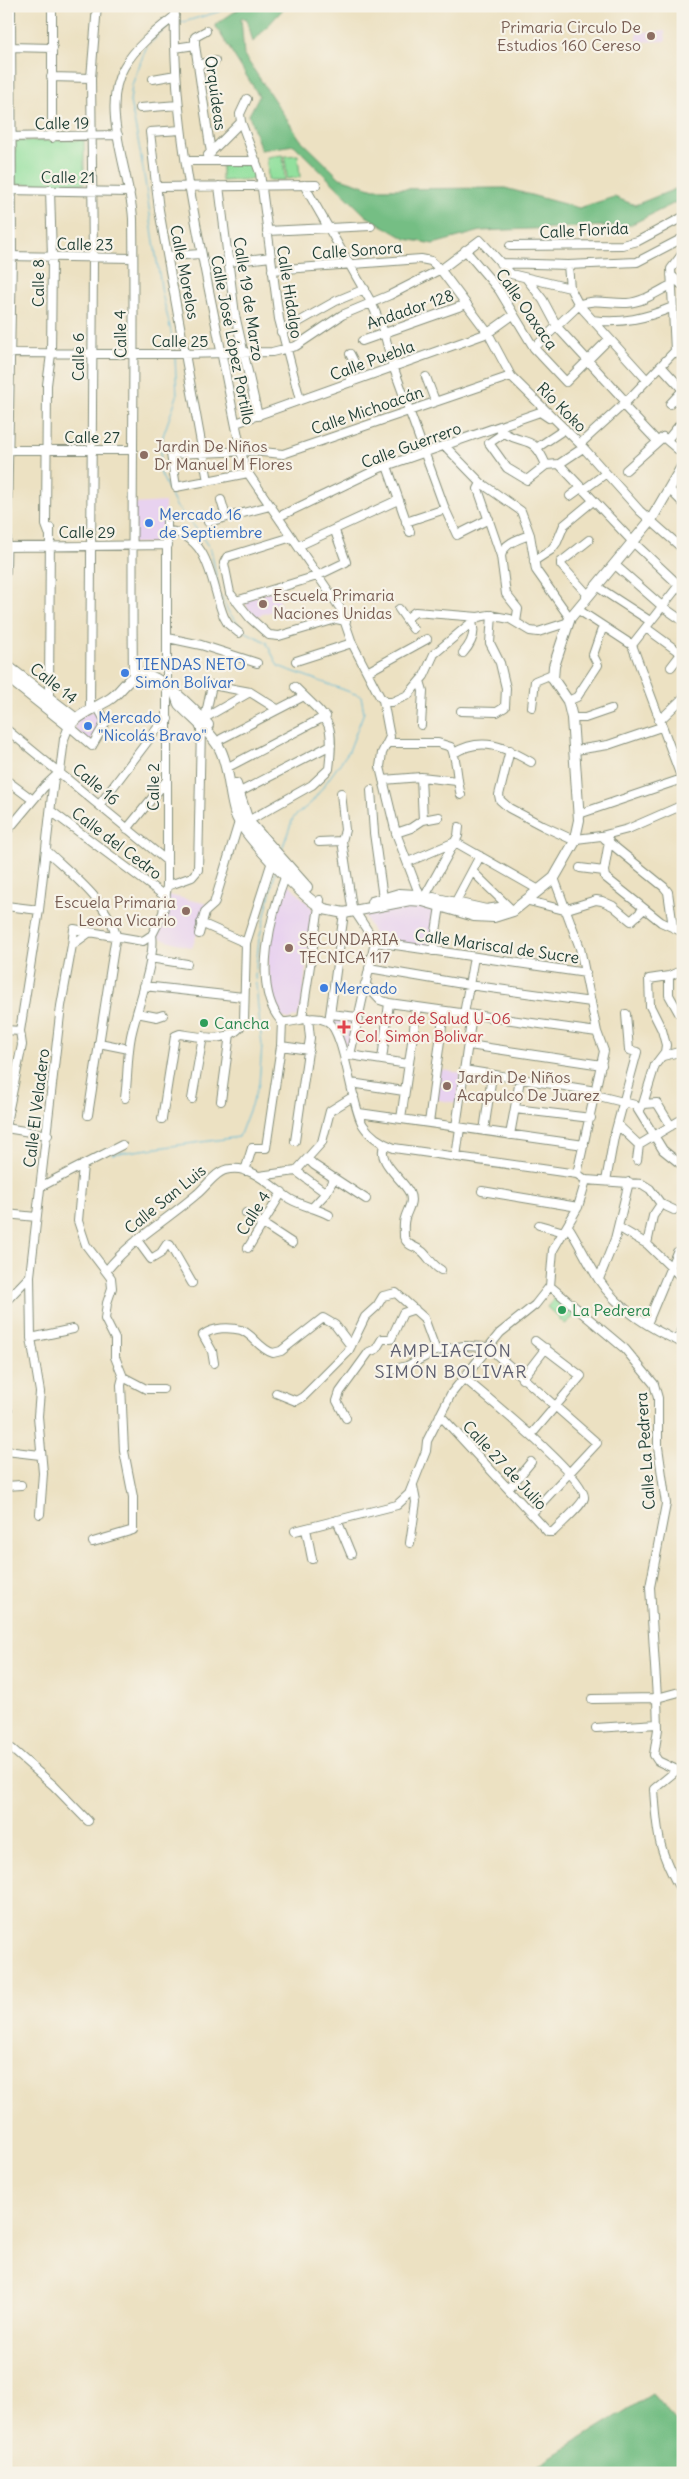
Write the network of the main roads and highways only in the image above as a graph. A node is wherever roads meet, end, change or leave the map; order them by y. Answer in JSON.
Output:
{"nodes":[{"id":1,"x":683,"y":465,"type":"edge"},
{"id":2,"x":6,"y":665,"type":"edge"},
{"id":3,"x":6,"y":676,"type":"edge"},
{"id":4,"x":203,"y":721,"type":"junction"},
{"id":5,"x":72,"y":722,"type":"junction"},
{"id":6,"x":243,"y":822,"type":"junction"},
{"id":7,"x":516,"y":905,"type":"junction"},
{"id":8,"x":350,"y":911,"type":"junction"}],
"edges":[{"from":1,"to":7,"type":"main road"},
{"from":2,"to":5,"type":"main road","name":"Calle 14"},
{"from":3,"to":5,"type":"main road","name":"Calle 14"},
{"from":4,"to":5,"type":"main road"},
{"from":4,"to":6,"type":"main road"},
{"from":4,"to":6,"type":"main road"},
{"from":6,"to":8,"type":"main road"},
{"from":7,"to":8,"type":"main road"},
{"from":7,"to":8,"type":"main road"}]}
